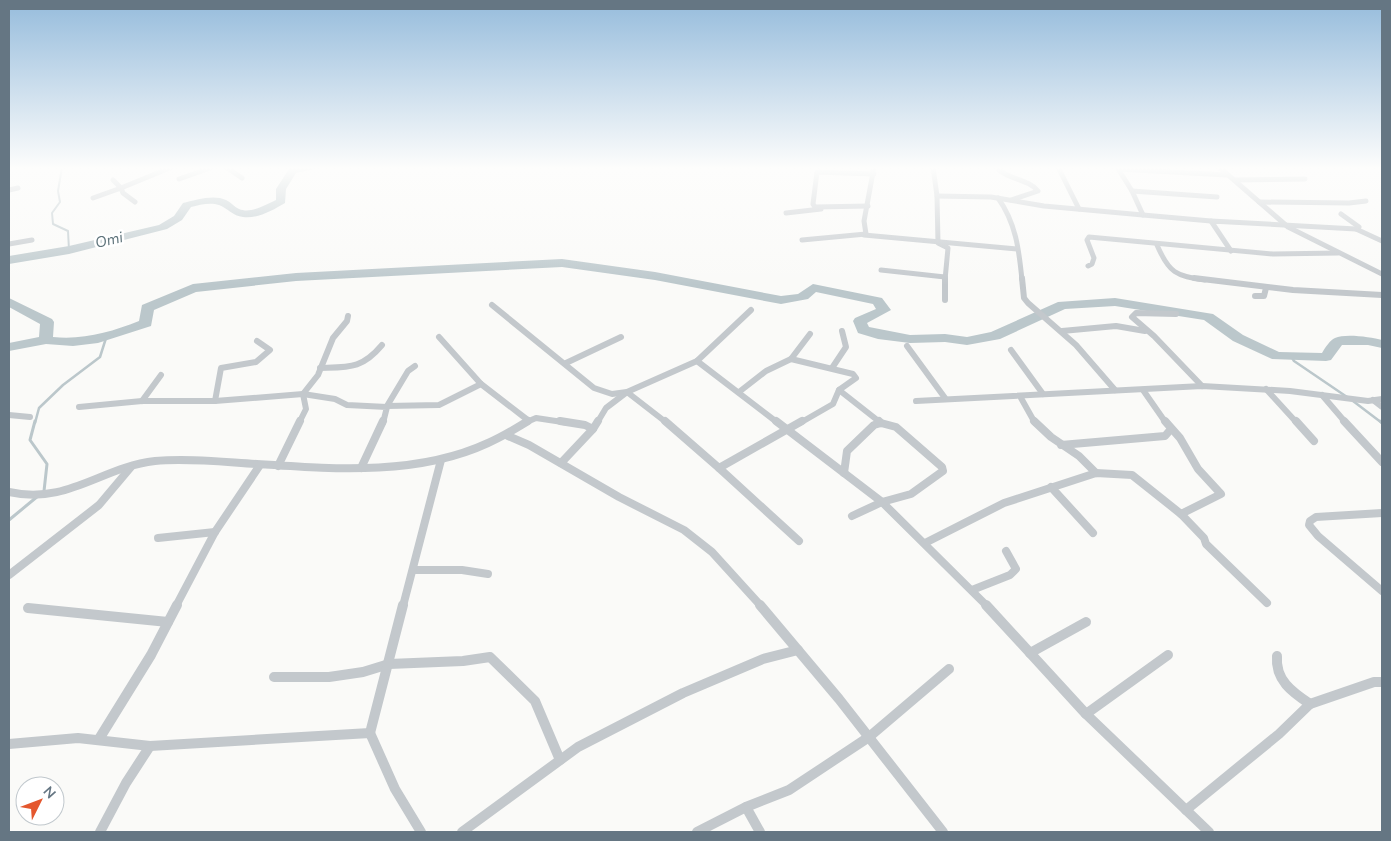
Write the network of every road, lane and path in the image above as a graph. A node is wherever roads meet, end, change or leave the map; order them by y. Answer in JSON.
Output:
{"nodes":[{"id":1,"x":817,"y":206,"type":"edge"},
{"id":2,"x":862,"y":206,"type":"edge"},
{"id":3,"x":868,"y":206,"type":"edge"},
{"id":4,"x":937,"y":206,"type":"edge"},
{"id":5,"x":1002,"y":206,"type":"edge"},
{"id":6,"x":1047,"y":206,"type":"edge"},
{"id":7,"x":1078,"y":206,"type":"edge"},
{"id":8,"x":1139,"y":206,"type":"edge"},
{"id":9,"x":1264,"y":206,"type":"edge"},
{"id":10,"x":821,"y":208,"type":"junction"},
{"id":11,"x":1079,"y":209,"type":"junction"},
{"id":12,"x":786,"y":213,"type":"dead end"},
{"id":13,"x":1341,"y":214,"type":"dead end"},
{"id":14,"x":1143,"y":215,"type":"junction"},
{"id":15,"x":1211,"y":221,"type":"junction"},
{"id":16,"x":1288,"y":227,"type":"junction"},
{"id":17,"x":1356,"y":228,"type":"junction"},
{"id":18,"x":864,"y":235,"type":"junction"},
{"id":19,"x":32,"y":240,"type":"dead end"},
{"id":20,"x":802,"y":240,"type":"dead end"},
{"id":21,"x":1382,"y":241,"type":"edge"},
{"id":22,"x":938,"y":243,"type":"junction"},
{"id":23,"x":9,"y":244,"type":"edge"},
{"id":24,"x":1157,"y":245,"type":"junction"},
{"id":25,"x":1017,"y":248,"type":"junction"},
{"id":26,"x":1231,"y":250,"type":"junction"},
{"id":27,"x":1338,"y":253,"type":"junction"},
{"id":28,"x":1088,"y":266,"type":"dead end"},
{"id":29,"x":881,"y":270,"type":"dead end"},
{"id":30,"x":1382,"y":274,"type":"edge"},
{"id":31,"x":945,"y":277,"type":"junction"},
{"id":32,"x":1266,"y":288,"type":"junction"},
{"id":33,"x":1255,"y":296,"type":"dead end"},
{"id":34,"x":1382,"y":296,"type":"edge"},
{"id":35,"x":945,"y":300,"type":"dead end"},
{"id":36,"x":492,"y":305,"type":"dead end"},
{"id":37,"x":752,"y":310,"type":"dead end"},
{"id":38,"x":1176,"y":314,"type":"dead end"},
{"id":39,"x":348,"y":316,"type":"dead end"},
{"id":40,"x":842,"y":330,"type":"dead end"},
{"id":41,"x":1062,"y":331,"type":"junction"},
{"id":42,"x":810,"y":334,"type":"dead end"},
{"id":43,"x":1154,"y":336,"type":"junction"},
{"id":44,"x":439,"y":337,"type":"dead end"},
{"id":45,"x":621,"y":338,"type":"dead end"},
{"id":46,"x":257,"y":341,"type":"dead end"},
{"id":47,"x":382,"y":345,"type":"dead end"},
{"id":48,"x":907,"y":346,"type":"dead end"},
{"id":49,"x":1011,"y":350,"type":"dead end"},
{"id":50,"x":791,"y":359,"type":"junction"},
{"id":51,"x":697,"y":362,"type":"junction"},
{"id":52,"x":566,"y":363,"type":"junction"},
{"id":53,"x":416,"y":366,"type":"dead end"},
{"id":54,"x":320,"y":368,"type":"junction"},
{"id":55,"x":832,"y":368,"type":"junction"},
{"id":56,"x":161,"y":375,"type":"dead end"},
{"id":57,"x":481,"y":384,"type":"junction"},
{"id":58,"x":1202,"y":386,"type":"junction"},
{"id":59,"x":1266,"y":389,"type":"junction"},
{"id":60,"x":839,"y":390,"type":"junction"},
{"id":61,"x":1115,"y":390,"type":"junction"},
{"id":62,"x":1144,"y":390,"type":"junction"},
{"id":63,"x":627,"y":392,"type":"junction"},
{"id":64,"x":739,"y":392,"type":"junction"},
{"id":65,"x":303,"y":394,"type":"junction"},
{"id":66,"x":1043,"y":394,"type":"junction"},
{"id":67,"x":1322,"y":395,"type":"junction"},
{"id":68,"x":945,"y":398,"type":"junction"},
{"id":69,"x":1021,"y":398,"type":"junction"},
{"id":70,"x":1382,"y":399,"type":"edge"},
{"id":71,"x":1373,"y":400,"type":"junction"},
{"id":72,"x":142,"y":401,"type":"junction"},
{"id":73,"x":215,"y":401,"type":"junction"},
{"id":74,"x":916,"y":401,"type":"dead end"},
{"id":75,"x":79,"y":406,"type":"dead end"},
{"id":76,"x":1382,"y":407,"type":"edge"},
{"id":77,"x":9,"y":415,"type":"edge"},
{"id":78,"x":30,"y":417,"type":"dead end"},
{"id":79,"x":529,"y":421,"type":"junction"},
{"id":80,"x":881,"y":423,"type":"junction"},
{"id":81,"x":593,"y":429,"type":"junction"},
{"id":82,"x":1171,"y":429,"type":"junction"},
{"id":83,"x":787,"y":430,"type":"junction"},
{"id":84,"x":508,"y":436,"type":"junction"},
{"id":85,"x":1314,"y":441,"type":"dead end"},
{"id":86,"x":1061,"y":445,"type":"junction"},
{"id":87,"x":441,"y":460,"type":"junction"},
{"id":88,"x":1382,"y":462,"type":"edge"},
{"id":89,"x":562,"y":463,"type":"junction"},
{"id":90,"x":260,"y":465,"type":"junction"},
{"id":91,"x":131,"y":466,"type":"junction"},
{"id":92,"x":278,"y":466,"type":"junction"},
{"id":93,"x":361,"y":468,"type":"junction"},
{"id":94,"x":718,"y":468,"type":"junction"},
{"id":95,"x":844,"y":473,"type":"junction"},
{"id":96,"x":1096,"y":474,"type":"junction"},
{"id":97,"x":1051,"y":487,"type":"junction"},
{"id":98,"x":9,"y":492,"type":"edge"},
{"id":99,"x":882,"y":502,"type":"junction"},
{"id":100,"x":1382,"y":513,"type":"edge"},
{"id":101,"x":1181,"y":514,"type":"junction"},
{"id":102,"x":852,"y":516,"type":"dead end"},
{"id":103,"x":215,"y":532,"type":"junction"},
{"id":104,"x":1094,"y":533,"type":"dead end"},
{"id":105,"x":158,"y":538,"type":"dead end"},
{"id":106,"x":799,"y":541,"type":"dead end"},
{"id":107,"x":925,"y":543,"type":"junction"},
{"id":108,"x":1006,"y":551,"type":"dead end"},
{"id":109,"x":413,"y":570,"type":"junction"},
{"id":110,"x":488,"y":574,"type":"dead end"},
{"id":111,"x":9,"y":575,"type":"edge"},
{"id":112,"x":972,"y":590,"type":"junction"},
{"id":113,"x":1382,"y":591,"type":"edge"},
{"id":114,"x":1267,"y":603,"type":"dead end"},
{"id":115,"x":28,"y":608,"type":"dead end"},
{"id":116,"x":168,"y":622,"type":"junction"},
{"id":117,"x":1086,"y":622,"type":"dead end"},
{"id":118,"x":798,"y":650,"type":"junction"},
{"id":119,"x":1030,"y":653,"type":"junction"},
{"id":120,"x":1168,"y":655,"type":"dead end"},
{"id":121,"x":1277,"y":656,"type":"dead end"},
{"id":122,"x":389,"y":664,"type":"junction"},
{"id":123,"x":949,"y":669,"type":"dead end"},
{"id":124,"x":274,"y":677,"type":"dead end"},
{"id":125,"x":1382,"y":682,"type":"edge"},
{"id":126,"x":1310,"y":704,"type":"junction"},
{"id":127,"x":1086,"y":714,"type":"junction"},
{"id":128,"x":370,"y":733,"type":"junction"},
{"id":129,"x":870,"y":737,"type":"junction"},
{"id":130,"x":99,"y":739,"type":"junction"},
{"id":131,"x":9,"y":744,"type":"edge"},
{"id":132,"x":150,"y":746,"type":"junction"},
{"id":133,"x":560,"y":760,"type":"junction"},
{"id":134,"x":746,"y":808,"type":"junction"},
{"id":135,"x":1186,"y":810,"type":"junction"},
{"id":136,"x":100,"y":832,"type":"edge"},
{"id":137,"x":420,"y":832,"type":"edge"},
{"id":138,"x":462,"y":832,"type":"edge"},
{"id":139,"x":697,"y":832,"type":"edge"},
{"id":140,"x":760,"y":832,"type":"edge"},
{"id":141,"x":943,"y":832,"type":"edge"},
{"id":142,"x":1209,"y":832,"type":"edge"}],
"edges":[{"from":1,"to":10,"type":"street"},
{"from":2,"to":10,"type":"street"},
{"from":3,"to":18,"type":"street"},
{"from":4,"to":22,"type":"street"},
{"from":5,"to":25,"type":"street"},
{"from":6,"to":11,"type":"street"},
{"from":7,"to":11,"type":"street"},
{"from":8,"to":14,"type":"street"},
{"from":9,"to":16,"type":"street"},
{"from":10,"to":12,"type":"street"},
{"from":11,"to":14,"type":"street"},
{"from":13,"to":17,"type":"street"},
{"from":14,"to":15,"type":"street"},
{"from":15,"to":16,"type":"street"},
{"from":15,"to":26,"type":"street"},
{"from":16,"to":17,"type":"street"},
{"from":16,"to":27,"type":"street"},
{"from":17,"to":21,"type":"street"},
{"from":18,"to":20,"type":"street"},
{"from":18,"to":22,"type":"street"},
{"from":19,"to":23,"type":"street"},
{"from":22,"to":25,"type":"street"},
{"from":22,"to":31,"type":"street"},
{"from":24,"to":26,"type":"street"},
{"from":24,"to":28,"type":"street"},
{"from":24,"to":32,"type":"street"},
{"from":25,"to":41,"type":"street"},
{"from":26,"to":27,"type":"street"},
{"from":27,"to":30,"type":"street"},
{"from":29,"to":31,"type":"street"},
{"from":31,"to":35,"type":"street"},
{"from":32,"to":33,"type":"street"},
{"from":32,"to":34,"type":"street"},
{"from":36,"to":52,"type":"street"},
{"from":37,"to":51,"type":"street"},
{"from":38,"to":43,"type":"street"},
{"from":39,"to":54,"type":"street"},
{"from":40,"to":55,"type":"street"},
{"from":41,"to":43,"type":"street"},
{"from":41,"to":61,"type":"street"},
{"from":42,"to":50,"type":"street"},
{"from":43,"to":58,"type":"street"},
{"from":44,"to":57,"type":"street"},
{"from":45,"to":52,"type":"street"},
{"from":46,"to":73,"type":"street"},
{"from":47,"to":54,"type":"street"},
{"from":48,"to":68,"type":"street"},
{"from":49,"to":66,"type":"street"},
{"from":50,"to":55,"type":"street"},
{"from":50,"to":64,"type":"street"},
{"from":51,"to":63,"type":"street"},
{"from":51,"to":64,"type":"street"},
{"from":52,"to":63,"type":"street"},
{"from":53,"to":57,"type":"street"},
{"from":54,"to":65,"type":"street"},
{"from":55,"to":60,"type":"street"},
{"from":56,"to":72,"type":"street"},
{"from":57,"to":79,"type":"street"},
{"from":58,"to":59,"type":"street"},
{"from":58,"to":62,"type":"street"},
{"from":59,"to":67,"type":"street"},
{"from":59,"to":85,"type":"street"},
{"from":60,"to":80,"type":"street"},
{"from":60,"to":83,"type":"street"},
{"from":61,"to":62,"type":"street"},
{"from":61,"to":66,"type":"street"},
{"from":62,"to":82,"type":"street"},
{"from":63,"to":81,"type":"street"},
{"from":63,"to":94,"type":"street"},
{"from":64,"to":83,"type":"street"},
{"from":65,"to":73,"type":"street"},
{"from":65,"to":92,"type":"street"},
{"from":65,"to":93,"type":"street"},
{"from":66,"to":69,"type":"street"},
{"from":67,"to":71,"type":"street"},
{"from":67,"to":88,"type":"street"},
{"from":68,"to":69,"type":"street"},
{"from":68,"to":74,"type":"street"},
{"from":69,"to":86,"type":"street"},
{"from":70,"to":71,"type":"street"},
{"from":71,"to":76,"type":"street"},
{"from":72,"to":73,"type":"street"},
{"from":72,"to":75,"type":"street"},
{"from":77,"to":78,"type":"street"},
{"from":79,"to":81,"type":"street"},
{"from":79,"to":84,"type":"street"},
{"from":80,"to":95,"type":"street"},
{"from":80,"to":99,"type":"street"},
{"from":81,"to":89,"type":"street"},
{"from":82,"to":86,"type":"street"},
{"from":82,"to":101,"type":"street"},
{"from":83,"to":94,"type":"street"},
{"from":83,"to":95,"type":"street"},
{"from":84,"to":87,"type":"street"},
{"from":84,"to":89,"type":"street"},
{"from":86,"to":96,"type":"street"},
{"from":87,"to":93,"type":"street"},
{"from":87,"to":109,"type":"street"},
{"from":89,"to":118,"type":"street"},
{"from":90,"to":91,"type":"street"},
{"from":90,"to":92,"type":"street"},
{"from":90,"to":103,"type":"street"},
{"from":91,"to":98,"type":"street"},
{"from":91,"to":111,"type":"street"},
{"from":92,"to":93,"type":"street"},
{"from":94,"to":106,"type":"street"},
{"from":95,"to":99,"type":"street"},
{"from":96,"to":97,"type":"street"},
{"from":96,"to":101,"type":"street"},
{"from":97,"to":104,"type":"street"},
{"from":97,"to":107,"type":"street"},
{"from":99,"to":102,"type":"street"},
{"from":99,"to":107,"type":"street"},
{"from":100,"to":113,"type":"street"},
{"from":101,"to":114,"type":"street"},
{"from":103,"to":105,"type":"street"},
{"from":103,"to":116,"type":"street"},
{"from":107,"to":112,"type":"street"},
{"from":108,"to":112,"type":"street"},
{"from":109,"to":110,"type":"street"},
{"from":109,"to":122,"type":"street"},
{"from":112,"to":119,"type":"street"},
{"from":115,"to":116,"type":"street"},
{"from":116,"to":130,"type":"street"},
{"from":117,"to":119,"type":"street"},
{"from":118,"to":129,"type":"street"},
{"from":118,"to":133,"type":"street"},
{"from":119,"to":127,"type":"street"},
{"from":120,"to":127,"type":"street"},
{"from":121,"to":126,"type":"street"},
{"from":122,"to":124,"type":"street"},
{"from":122,"to":128,"type":"street"},
{"from":122,"to":133,"type":"street"},
{"from":123,"to":129,"type":"street"},
{"from":125,"to":126,"type":"street"},
{"from":126,"to":135,"type":"street"},
{"from":127,"to":135,"type":"street"},
{"from":128,"to":132,"type":"street"},
{"from":128,"to":137,"type":"street"},
{"from":129,"to":134,"type":"street"},
{"from":129,"to":141,"type":"street"},
{"from":130,"to":131,"type":"street"},
{"from":130,"to":132,"type":"street"},
{"from":132,"to":136,"type":"street"},
{"from":133,"to":138,"type":"street"},
{"from":134,"to":139,"type":"street"},
{"from":134,"to":140,"type":"street"},
{"from":135,"to":142,"type":"street"}]}
